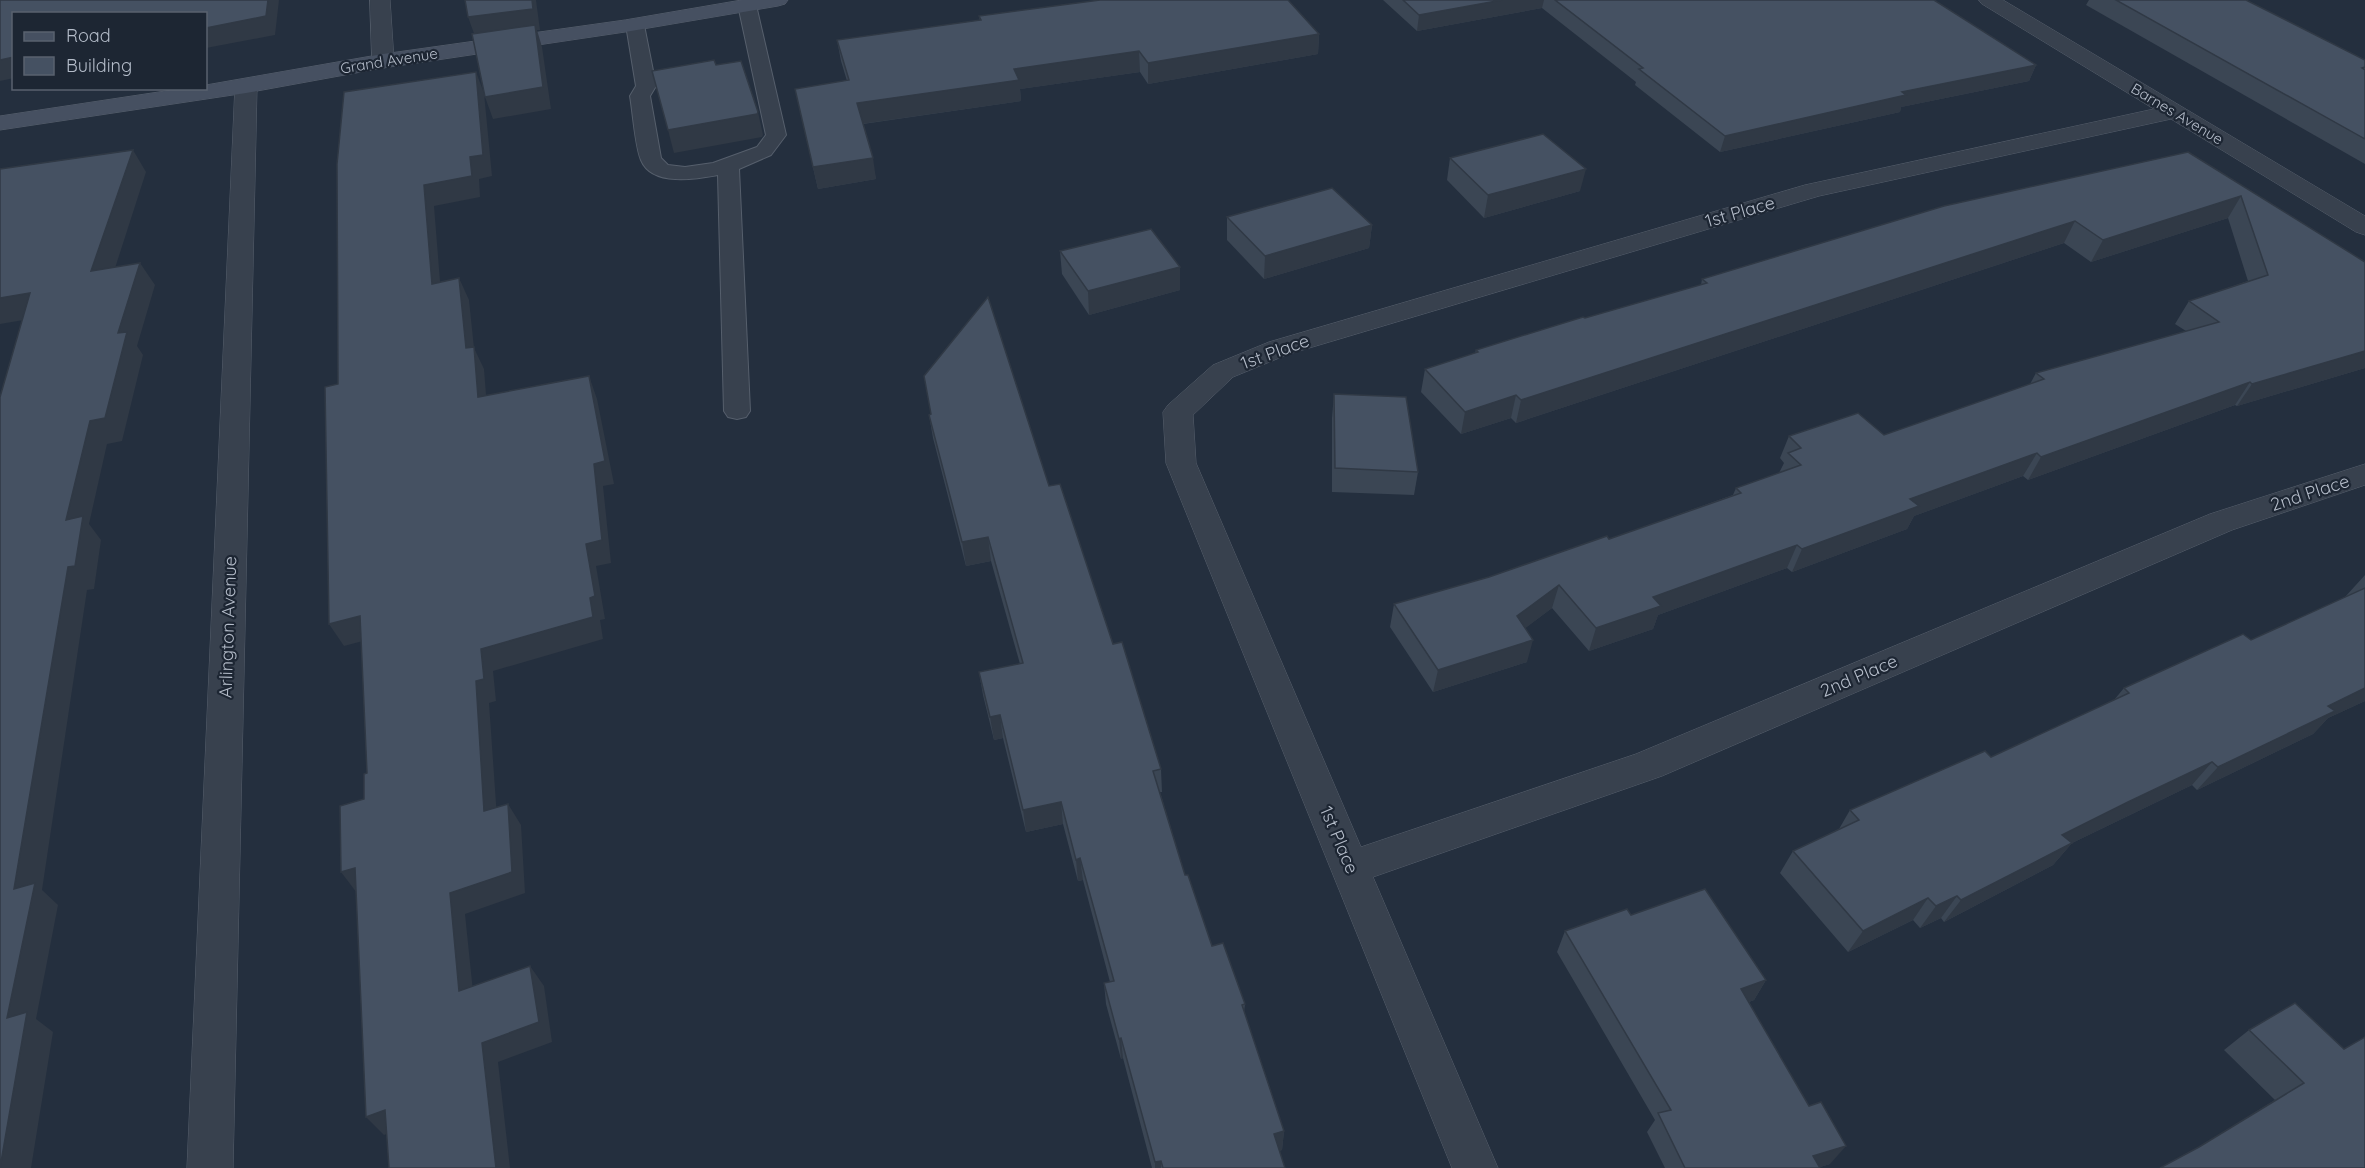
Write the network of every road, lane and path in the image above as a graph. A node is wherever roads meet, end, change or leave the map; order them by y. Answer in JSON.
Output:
{"nodes":[{"id":1,"x":380,"y":0,"type":"edge"},
{"id":2,"x":778,"y":0,"type":"edge"},
{"id":3,"x":1989,"y":0,"type":"edge"},
{"id":4,"x":747,"y":5,"type":"junction"},
{"id":5,"x":635,"y":24,"type":"junction"},
{"id":6,"x":383,"y":61,"type":"junction"},
{"id":7,"x":246,"y":86,"type":"junction"},
{"id":8,"x":2174,"y":112,"type":"junction"},
{"id":9,"x":0,"y":123,"type":"edge"},
{"id":10,"x":728,"y":165,"type":"junction"},
{"id":11,"x":2365,"y":227,"type":"edge"},
{"id":12,"x":737,"y":411,"type":"dead end"},
{"id":13,"x":2365,"y":474,"type":"edge"},
{"id":14,"x":1350,"y":868,"type":"junction"},
{"id":15,"x":210,"y":1168,"type":"edge"},
{"id":16,"x":1475,"y":1168,"type":"edge"}],
"edges":[{"from":1,"to":6,"type":"street"},
{"from":2,"to":4,"type":"street","name":"Grand Avenue"},
{"from":3,"to":8,"type":"street","name":"Barnes Avenue"},
{"from":4,"to":5,"type":"street","name":"Grand Avenue"},
{"from":4,"to":10,"type":"lane"},
{"from":5,"to":6,"type":"street","name":"Grand Avenue"},
{"from":5,"to":10,"type":"lane"},
{"from":6,"to":7,"type":"street","name":"Grand Avenue"},
{"from":7,"to":9,"type":"street","name":"Grand Avenue"},
{"from":7,"to":15,"type":"street","name":"Arlington Avenue"},
{"from":8,"to":11,"type":"street","name":"Barnes Avenue"},
{"from":8,"to":14,"type":"street","name":"1st Place"},
{"from":10,"to":12,"type":"lane"},
{"from":13,"to":14,"type":"street","name":"2nd Place"},
{"from":14,"to":16,"type":"street","name":"1st Place"}]}
